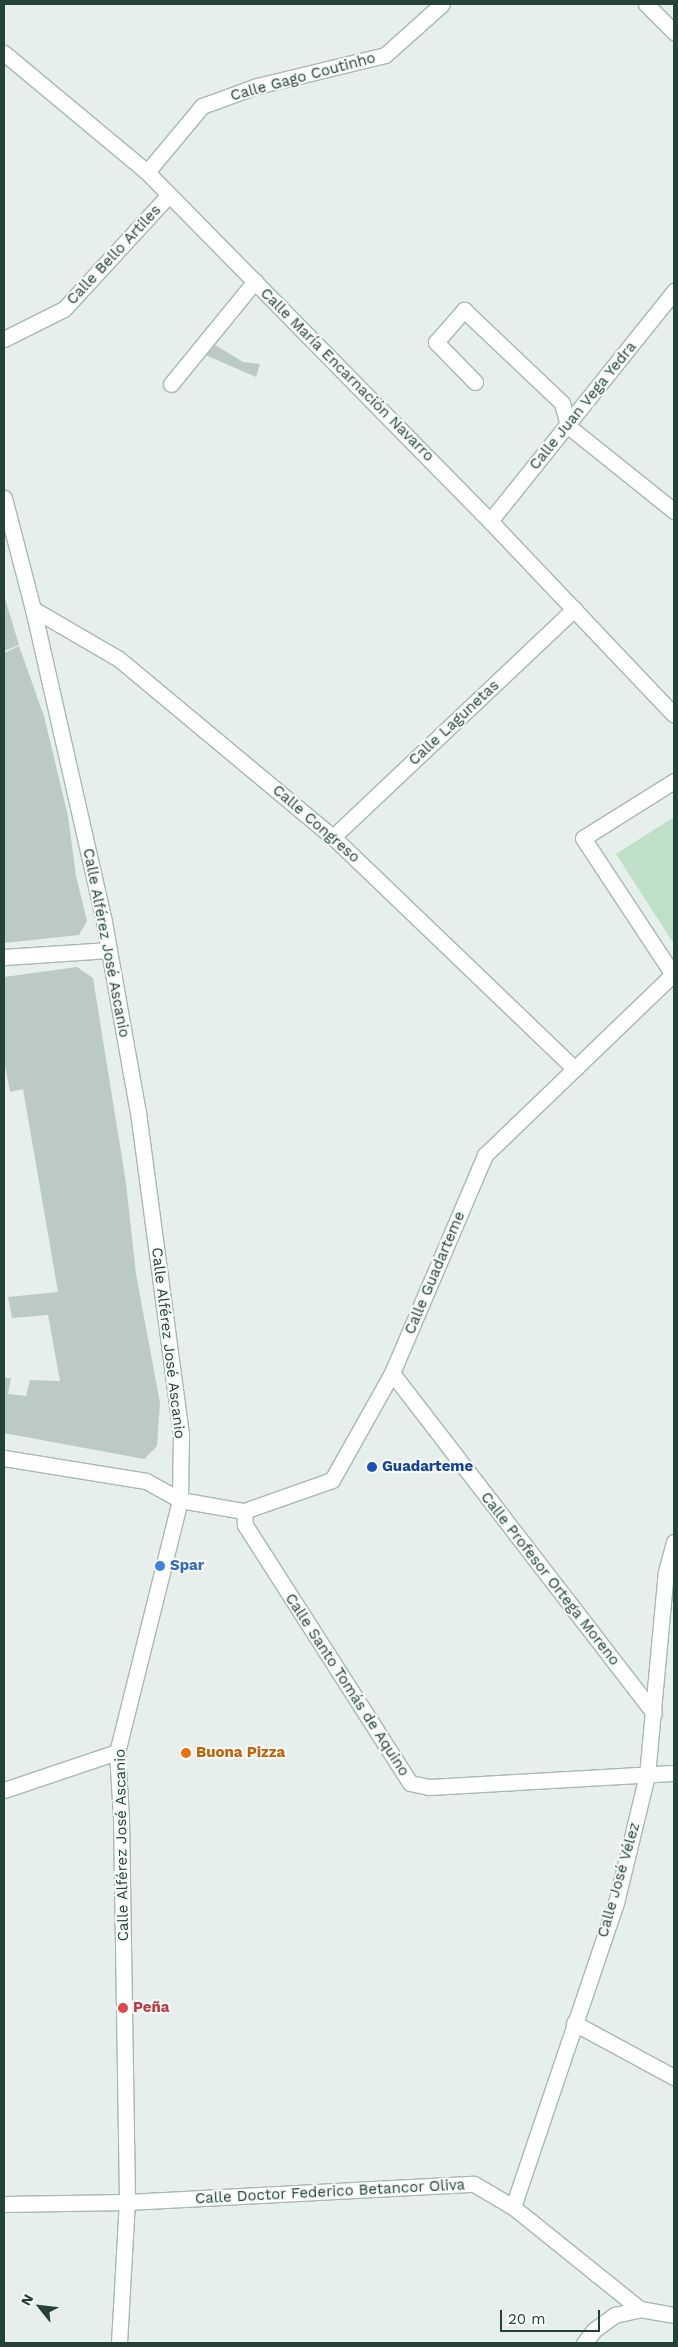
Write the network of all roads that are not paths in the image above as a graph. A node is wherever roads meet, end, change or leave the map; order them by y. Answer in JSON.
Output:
{"nodes":[{"id":1,"x":442,"y":4,"type":"edge"},
{"id":2,"x":646,"y":4,"type":"edge"},
{"id":3,"x":674,"y":32,"type":"edge"},
{"id":4,"x":4,"y":53,"type":"edge"},
{"id":5,"x":147,"y":172,"type":"junction"},
{"id":6,"x":169,"y":195,"type":"junction"},
{"id":7,"x":255,"y":282,"type":"junction"},
{"id":8,"x":674,"y":291,"type":"edge"},
{"id":9,"x":4,"y":339,"type":"edge"},
{"id":10,"x":475,"y":382,"type":"dead end"},
{"id":11,"x":171,"y":384,"type":"dead end"},
{"id":12,"x":568,"y":426,"type":"junction"},
{"id":13,"x":4,"y":502,"type":"edge"},
{"id":14,"x":674,"y":511,"type":"edge"},
{"id":15,"x":490,"y":521,"type":"junction"},
{"id":16,"x":34,"y":609,"type":"junction"},
{"id":17,"x":574,"y":609,"type":"junction"},
{"id":18,"x":674,"y":715,"type":"edge"},
{"id":19,"x":674,"y":781,"type":"edge"},
{"id":20,"x":334,"y":837,"type":"junction"},
{"id":21,"x":109,"y":950,"type":"junction"},
{"id":22,"x":4,"y":957,"type":"edge"},
{"id":23,"x":674,"y":975,"type":"edge"},
{"id":24,"x":575,"y":1069,"type":"junction"},
{"id":25,"x":392,"y":1373,"type":"junction"},
{"id":26,"x":4,"y":1458,"type":"edge"},
{"id":27,"x":180,"y":1500,"type":"junction"},
{"id":28,"x":244,"y":1511,"type":"junction"},
{"id":29,"x":674,"y":1542,"type":"edge"},
{"id":30,"x":654,"y":1713,"type":"junction"},
{"id":31,"x":117,"y":1752,"type":"junction"},
{"id":32,"x":674,"y":1773,"type":"edge"},
{"id":33,"x":647,"y":1774,"type":"junction"},
{"id":34,"x":4,"y":1790,"type":"edge"},
{"id":35,"x":574,"y":2023,"type":"junction"},
{"id":36,"x":674,"y":2077,"type":"edge"},
{"id":37,"x":127,"y":2202,"type":"junction"},
{"id":38,"x":4,"y":2204,"type":"edge"},
{"id":39,"x":513,"y":2207,"type":"junction"},
{"id":40,"x":640,"y":2308,"type":"junction"},
{"id":41,"x":674,"y":2315,"type":"edge"},
{"id":42,"x":119,"y":2343,"type":"edge"},
{"id":43,"x":584,"y":2343,"type":"edge"}],
"edges":[{"from":1,"to":5,"type":"street","name":"Calle Gago Coutinho"},
{"from":2,"to":3,"type":"street"},
{"from":4,"to":5,"type":"street","name":"Calle María Encarnación Navarro"},
{"from":5,"to":6,"type":"street","name":"Calle María Encarnación Navarro"},
{"from":6,"to":7,"type":"street","name":"Calle María Encarnación Navarro"},
{"from":6,"to":9,"type":"street","name":"Calle Bello Artiles"},
{"from":7,"to":11,"type":"street"},
{"from":7,"to":15,"type":"street","name":"Calle María Encarnación Navarro"},
{"from":8,"to":12,"type":"street","name":"Calle Juan Vega Yedra"},
{"from":10,"to":12,"type":"street"},
{"from":12,"to":14,"type":"street"},
{"from":12,"to":15,"type":"street","name":"Calle Juan Vega Yedra"},
{"from":13,"to":16,"type":"street","name":"Calle Alférez José Ascanio"},
{"from":15,"to":17,"type":"street","name":"Calle María Encarnación Navarro"},
{"from":16,"to":20,"type":"street","name":"Calle Congreso"},
{"from":16,"to":21,"type":"street","name":"Calle Alférez José Ascanio"},
{"from":17,"to":18,"type":"street","name":"Calle María Encarnación Navarro"},
{"from":17,"to":20,"type":"street","name":"Calle Lagunetas"},
{"from":19,"to":23,"type":"street"},
{"from":20,"to":24,"type":"street","name":"Calle Congreso"},
{"from":21,"to":22,"type":"street"},
{"from":21,"to":27,"type":"street","name":"Calle Alférez José Ascanio"},
{"from":23,"to":24,"type":"street","name":"Calle Guadarteme"},
{"from":24,"to":25,"type":"street","name":"Calle Guadarteme"},
{"from":25,"to":28,"type":"street","name":"Calle Guadarteme"},
{"from":25,"to":30,"type":"street","name":"Calle Profesor Ortega Moreno"},
{"from":26,"to":27,"type":"street"},
{"from":27,"to":28,"type":"street","name":"Calle Guadarteme"},
{"from":27,"to":31,"type":"street","name":"Calle Alférez José Ascanio"},
{"from":28,"to":33,"type":"street","name":"Calle Santo Tomás de Aquino"},
{"from":29,"to":30,"type":"street","name":"Calle José Vélez"},
{"from":30,"to":33,"type":"street","name":"Calle José Vélez"},
{"from":31,"to":34,"type":"street"},
{"from":31,"to":37,"type":"street","name":"Calle Alférez José Ascanio"},
{"from":32,"to":33,"type":"street","name":"Calle Santo Tomás de Aquino"},
{"from":33,"to":35,"type":"street","name":"Calle José Vélez"},
{"from":35,"to":36,"type":"street"},
{"from":35,"to":39,"type":"street","name":"Calle José Vélez"},
{"from":37,"to":38,"type":"street","name":"Calle Doctor Federico Betancor Oliva"},
{"from":37,"to":39,"type":"street","name":"Calle Doctor Federico Betancor Oliva"},
{"from":37,"to":42,"type":"street","name":"Calle Alférez José Ascanio"},
{"from":39,"to":40,"type":"street","name":"Calle Doctor Federico Betancor Oliva"},
{"from":40,"to":41,"type":"street"},
{"from":40,"to":43,"type":"street"}]}
